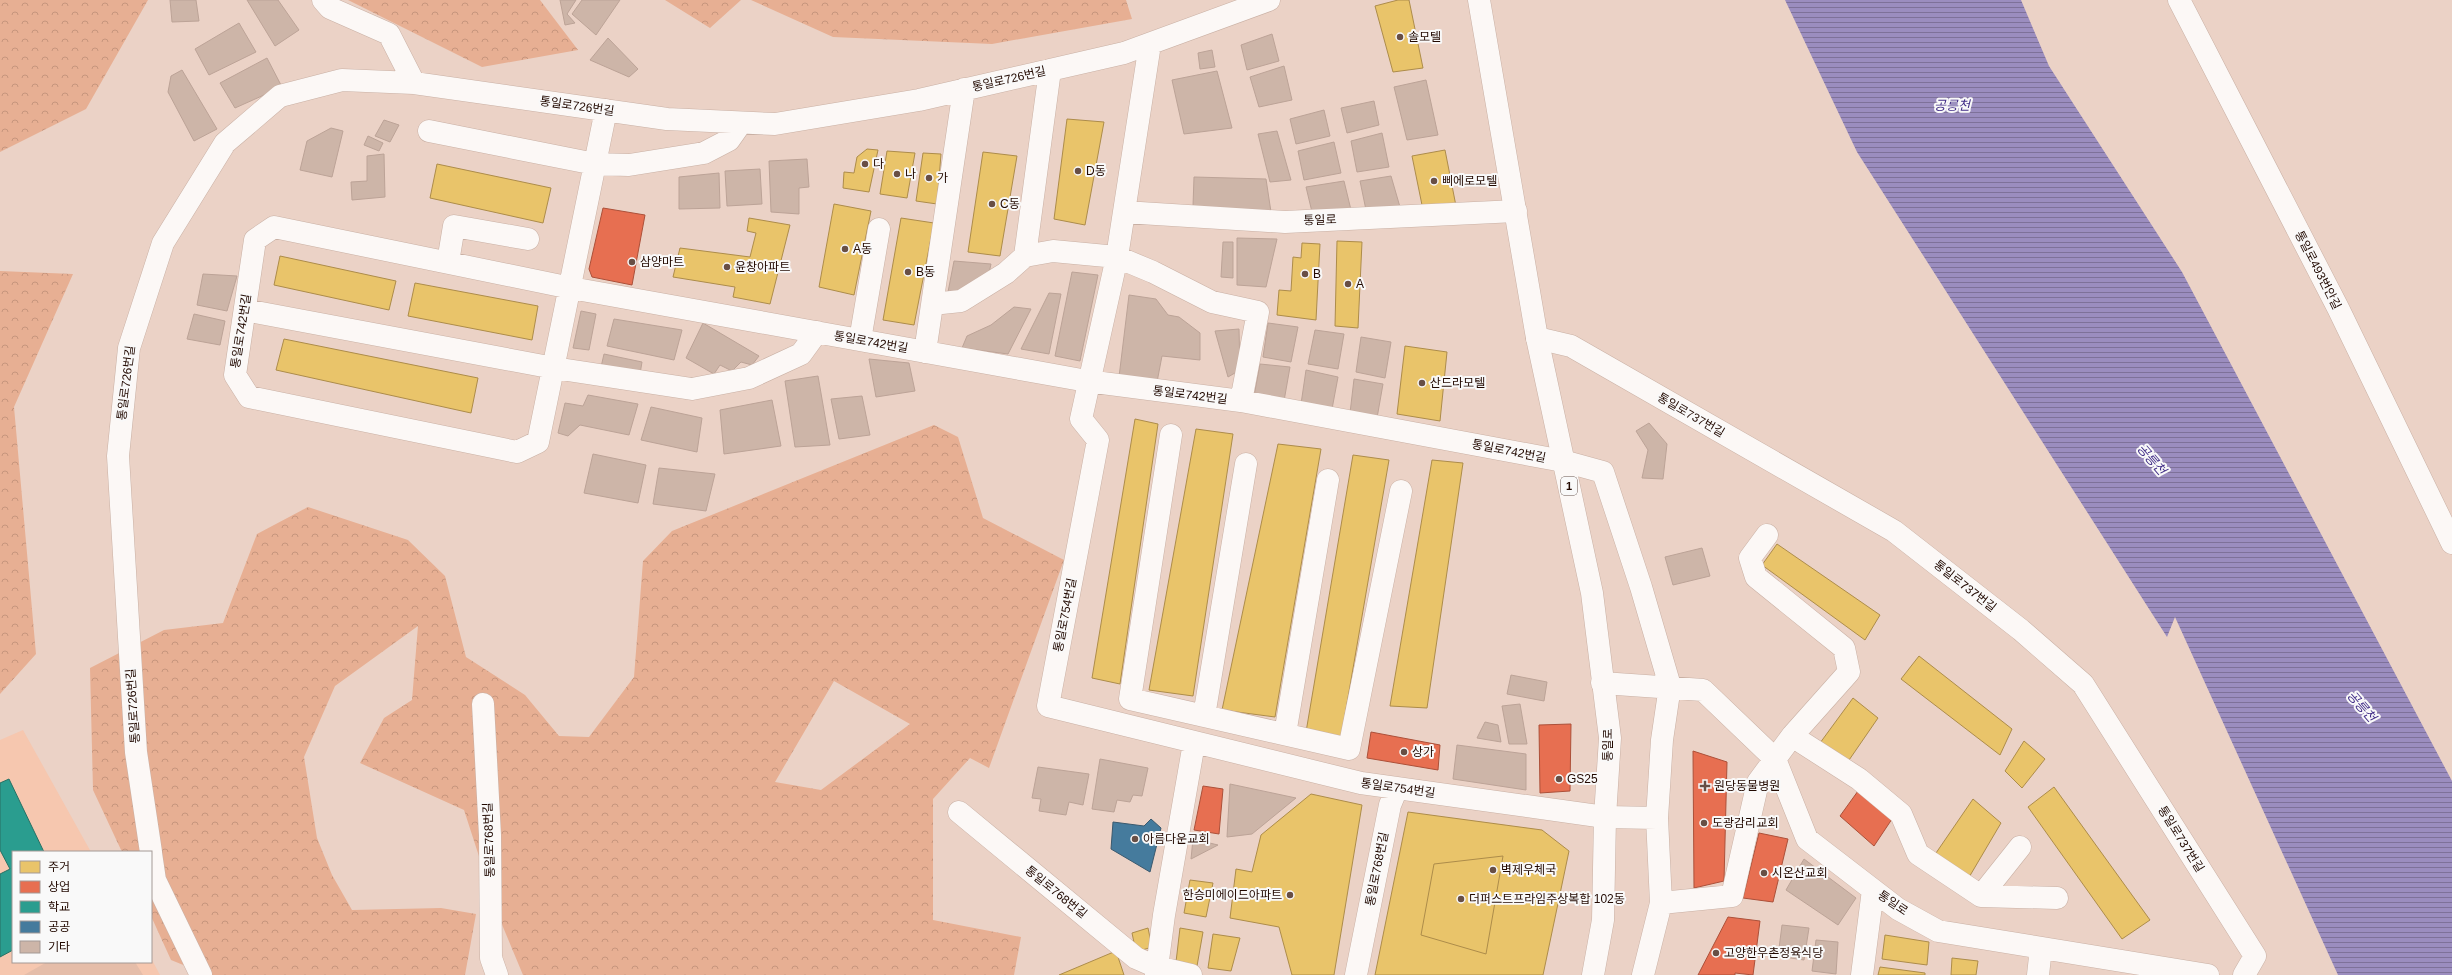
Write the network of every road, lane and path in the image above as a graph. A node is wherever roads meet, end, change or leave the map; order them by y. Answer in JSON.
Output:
{"nodes":[{"id":1,"x":323,"y":0,"type":"edge"},
{"id":2,"x":1269,"y":0,"type":"edge"},
{"id":3,"x":1479,"y":0,"type":"edge"},
{"id":4,"x":2179,"y":0,"type":"edge"},
{"id":5,"x":1150,"y":44,"type":"junction"},
{"id":6,"x":1050,"y":70,"type":"junction"},
{"id":7,"x":414,"y":83,"type":"junction"},
{"id":8,"x":964,"y":89,"type":"junction"},
{"id":9,"x":606,"y":110,"type":"junction"},
{"id":10,"x":740,"y":123,"type":"junction"},
{"id":11,"x":429,"y":131,"type":"dead end"},
{"id":12,"x":595,"y":164,"type":"junction"},
{"id":13,"x":1124,"y":212,"type":"junction"},
{"id":14,"x":1516,"y":212,"type":"junction"},
{"id":15,"x":879,"y":229,"type":"dead end"},
{"id":16,"x":528,"y":240,"type":"dead end"},
{"id":17,"x":1025,"y":256,"type":"junction"},
{"id":18,"x":1117,"y":257,"type":"junction"},
{"id":19,"x":448,"y":262,"type":"junction"},
{"id":20,"x":571,"y":288,"type":"junction"},
{"id":21,"x":932,"y":304,"type":"junction"},
{"id":22,"x":245,"y":310,"type":"junction"},
{"id":23,"x":816,"y":332,"type":"junction"},
{"id":24,"x":1537,"y":338,"type":"junction"},
{"id":25,"x":860,"y":340,"type":"junction"},
{"id":26,"x":925,"y":352,"type":"junction"},
{"id":27,"x":554,"y":368,"type":"junction"},
{"id":28,"x":1087,"y":382,"type":"junction"},
{"id":29,"x":1241,"y":401,"type":"junction"},
{"id":30,"x":1171,"y":435,"type":"dead end"},
{"id":31,"x":1563,"y":461,"type":"junction"},
{"id":32,"x":1246,"y":464,"type":"dead end"},
{"id":33,"x":1328,"y":480,"type":"dead end"},
{"id":34,"x":1402,"y":491,"type":"dead end"},
{"id":35,"x":1767,"y":535,"type":"dead end"},
{"id":36,"x":2452,"y":543,"type":"edge"},
{"id":37,"x":1602,"y":683,"type":"junction"},
{"id":38,"x":1670,"y":686,"type":"junction"},
{"id":39,"x":483,"y":704,"type":"dead end"},
{"id":40,"x":1204,"y":716,"type":"junction"},
{"id":41,"x":1285,"y":734,"type":"junction"},
{"id":42,"x":1792,"y":736,"type":"junction"},
{"id":43,"x":1194,"y":743,"type":"junction"},
{"id":44,"x":1337,"y":746,"type":"junction"},
{"id":45,"x":1776,"y":759,"type":"junction"},
{"id":46,"x":1331,"y":776,"type":"junction"},
{"id":47,"x":1396,"y":788,"type":"junction"},
{"id":48,"x":959,"y":812,"type":"dead end"},
{"id":49,"x":1605,"y":817,"type":"junction"},
{"id":50,"x":1657,"y":818,"type":"junction"},
{"id":51,"x":2020,"y":847,"type":"dead end"},
{"id":52,"x":151,"y":851,"type":"edge"},
{"id":53,"x":152,"y":860,"type":"edge"},
{"id":54,"x":1873,"y":890,"type":"junction"},
{"id":55,"x":1981,"y":896,"type":"junction"},
{"id":56,"x":2058,"y":898,"type":"dead end"},
{"id":57,"x":1662,"y":903,"type":"junction"},
{"id":58,"x":2041,"y":948,"type":"junction"},
{"id":59,"x":1157,"y":971,"type":"edge"},
{"id":60,"x":202,"y":975,"type":"edge"},
{"id":61,"x":497,"y":975,"type":"edge"},
{"id":62,"x":1191,"y":975,"type":"edge"},
{"id":63,"x":1356,"y":975,"type":"edge"},
{"id":64,"x":1593,"y":975,"type":"edge"},
{"id":65,"x":1643,"y":975,"type":"edge"},
{"id":66,"x":1862,"y":975,"type":"edge"},
{"id":67,"x":2038,"y":975,"type":"edge"},
{"id":68,"x":2208,"y":975,"type":"edge"},
{"id":69,"x":2244,"y":975,"type":"edge"}],
"edges":[{"from":1,"to":7,"type":"street"},
{"from":2,"to":5,"type":"street","name":"통일로726번길"},
{"from":3,"to":14,"type":"street","name":"통일로","number":"1"},
{"from":4,"to":36,"type":"street","name":"통일로493번안길"},
{"from":5,"to":6,"type":"street","name":"통일로726번길"},
{"from":5,"to":13,"type":"street"},
{"from":6,"to":8,"type":"street","name":"통일로726번길"},
{"from":6,"to":17,"type":"street"},
{"from":7,"to":9,"type":"street","name":"통일로726번길"},
{"from":7,"to":52,"type":"street","name":"통일로726번길"},
{"from":8,"to":10,"type":"street","name":"통일로726번길"},
{"from":8,"to":21,"type":"street"},
{"from":9,"to":10,"type":"street","name":"통일로726번길"},
{"from":9,"to":12,"type":"street"},
{"from":10,"to":12,"type":"street"},
{"from":11,"to":12,"type":"street"},
{"from":12,"to":20,"type":"street"},
{"from":13,"to":14,"type":"street","name":"통일로"},
{"from":13,"to":18,"type":"street"},
{"from":14,"to":24,"type":"street","name":"통일로","number":"1"},
{"from":15,"to":25,"type":"street"},
{"from":16,"to":19,"type":"street"},
{"from":17,"to":18,"type":"street"},
{"from":17,"to":21,"type":"street"},
{"from":18,"to":28,"type":"street"},
{"from":18,"to":29,"type":"street"},
{"from":19,"to":20,"type":"street","name":"통일로742번길"},
{"from":19,"to":22,"type":"street","name":"통일로742번길"},
{"from":20,"to":23,"type":"street","name":"통일로742번길"},
{"from":20,"to":27,"type":"street","name":"통일로742번길"},
{"from":21,"to":26,"type":"street"},
{"from":22,"to":27,"type":"street"},
{"from":22,"to":27,"type":"street","name":"통일로742번길"},
{"from":23,"to":25,"type":"street","name":"통일로742번길"},
{"from":23,"to":27,"type":"street","name":"통일로742번길"},
{"from":24,"to":31,"type":"street","name":"통일로","number":"1"},
{"from":24,"to":69,"type":"street","name":"통일로737번길"},
{"from":25,"to":26,"type":"street","name":"통일로742번길"},
{"from":26,"to":28,"type":"street","name":"통일로742번길"},
{"from":28,"to":29,"type":"street","name":"통일로742번길"},
{"from":28,"to":43,"type":"street","name":"통일로754번길"},
{"from":29,"to":31,"type":"street","name":"통일로742번길"},
{"from":30,"to":40,"type":"street"},
{"from":31,"to":37,"type":"street","name":"통일로","number":"1"},
{"from":31,"to":38,"type":"street"},
{"from":32,"to":40,"type":"street"},
{"from":33,"to":41,"type":"street"},
{"from":34,"to":44,"type":"street"},
{"from":35,"to":42,"type":"street"},
{"from":37,"to":38,"type":"street","name":"통일로"},
{"from":37,"to":49,"type":"street","name":"통일로","number":"1"},
{"from":38,"to":45,"type":"street","name":"통일로"},
{"from":38,"to":50,"type":"street"},
{"from":39,"to":61,"type":"street","name":"통일로768번길"},
{"from":40,"to":41,"type":"street"},
{"from":41,"to":44,"type":"street"},
{"from":42,"to":45,"type":"street"},
{"from":42,"to":55,"type":"street"},
{"from":43,"to":46,"type":"street","name":"통일로754번길"},
{"from":43,"to":59,"type":"street"},
{"from":44,"to":46,"type":"street"},
{"from":45,"to":54,"type":"street","name":"통일로"},
{"from":45,"to":57,"type":"street"},
{"from":46,"to":47,"type":"street","name":"통일로754번길"},
{"from":47,"to":49,"type":"street","name":"통일로754번길"},
{"from":47,"to":63,"type":"street","name":"통일로768번길"},
{"from":48,"to":59,"type":"street","name":"통일로768번길"},
{"from":49,"to":50,"type":"street","name":"통일로754번길"},
{"from":49,"to":64,"type":"street","name":"통일로","number":"1"},
{"from":50,"to":57,"type":"street"},
{"from":51,"to":55,"type":"street"},
{"from":53,"to":60,"type":"street","name":"통일로726번길"},
{"from":54,"to":58,"type":"street","name":"통일로"},
{"from":54,"to":66,"type":"street"},
{"from":55,"to":56,"type":"street"},
{"from":57,"to":65,"type":"street"},
{"from":58,"to":67,"type":"street"},
{"from":58,"to":68,"type":"street","name":"통일로"},
{"from":59,"to":62,"type":"street","name":"통일로768번길"}]}
